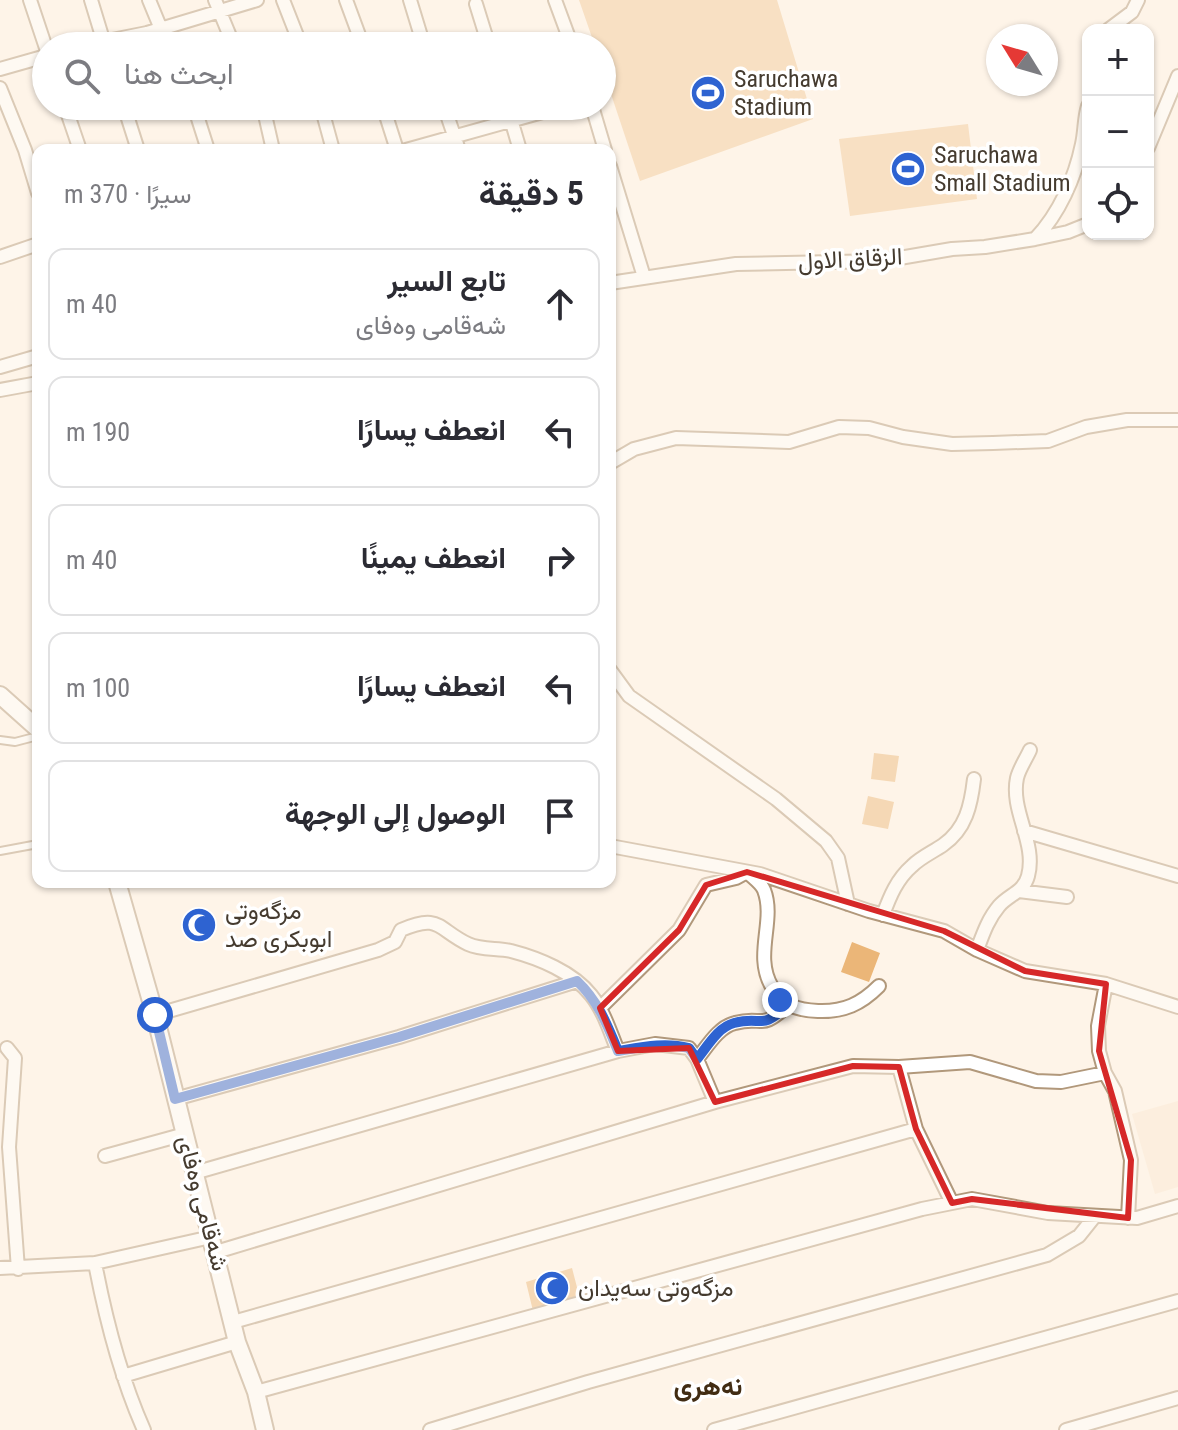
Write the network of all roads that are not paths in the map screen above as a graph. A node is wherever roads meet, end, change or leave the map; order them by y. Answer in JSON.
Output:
{"nodes":[{"id":1,"x":30,"y":0,"type":"edge"},
{"id":2,"x":91,"y":0,"type":"edge"},
{"id":3,"x":149,"y":0,"type":"edge"},
{"id":4,"x":257,"y":0,"type":"edge"},
{"id":5,"x":283,"y":0,"type":"edge"},
{"id":6,"x":346,"y":0,"type":"edge"},
{"id":7,"x":410,"y":0,"type":"edge"},
{"id":8,"x":555,"y":0,"type":"edge"},
{"id":9,"x":1138,"y":0,"type":"edge"},
{"id":10,"x":476,"y":4,"type":"dead end"},
{"id":11,"x":217,"y":5,"type":"edge"},
{"id":12,"x":1116,"y":24,"type":"edge"},
{"id":13,"x":160,"y":29,"type":"junction"},
{"id":14,"x":41,"y":32,"type":"edge"},
{"id":15,"x":101,"y":32,"type":"edge"},
{"id":16,"x":148,"y":32,"type":"edge"},
{"id":17,"x":161,"y":32,"type":"edge"},
{"id":18,"x":228,"y":32,"type":"edge"},
{"id":19,"x":296,"y":32,"type":"edge"},
{"id":20,"x":358,"y":32,"type":"edge"},
{"id":21,"x":420,"y":32,"type":"edge"},
{"id":22,"x":485,"y":32,"type":"edge"},
{"id":23,"x":567,"y":32,"type":"edge"},
{"id":24,"x":32,"y":60,"type":"edge"},
{"id":25,"x":0,"y":69,"type":"edge"},
{"id":26,"x":1177,"y":84,"type":"edge"},
{"id":27,"x":0,"y":88,"type":"edge"},
{"id":28,"x":70,"y":120,"type":"edge"},
{"id":29,"x":128,"y":120,"type":"edge"},
{"id":30,"x":198,"y":120,"type":"edge"},
{"id":31,"x":266,"y":120,"type":"edge"},
{"id":32,"x":325,"y":120,"type":"edge"},
{"id":33,"x":387,"y":120,"type":"edge"},
{"id":34,"x":448,"y":120,"type":"edge"},
{"id":35,"x":518,"y":120,"type":"edge"},
{"id":36,"x":596,"y":120,"type":"edge"},
{"id":37,"x":511,"y":122,"type":"junction"},
{"id":38,"x":1154,"y":135,"type":"edge"},
{"id":39,"x":78,"y":144,"type":"edge"},
{"id":40,"x":136,"y":144,"type":"edge"},
{"id":41,"x":206,"y":144,"type":"edge"},
{"id":42,"x":272,"y":144,"type":"edge"},
{"id":43,"x":331,"y":144,"type":"edge"},
{"id":44,"x":395,"y":144,"type":"edge"},
{"id":45,"x":456,"y":144,"type":"edge"},
{"id":46,"x":518,"y":144,"type":"edge"},
{"id":47,"x":603,"y":144,"type":"edge"},
{"id":48,"x":1082,"y":145,"type":"edge"},
{"id":49,"x":32,"y":173,"type":"edge"},
{"id":50,"x":616,"y":186,"type":"edge"},
{"id":51,"x":1082,"y":226,"type":"edge"},
{"id":52,"x":1035,"y":239,"type":"junction"},
{"id":53,"x":32,"y":246,"type":"edge"},
{"id":54,"x":0,"y":257,"type":"edge"},
{"id":55,"x":644,"y":277,"type":"junction"},
{"id":56,"x":616,"y":282,"type":"edge"},
{"id":57,"x":32,"y":358,"type":"edge"},
{"id":58,"x":0,"y":367,"type":"edge"},
{"id":59,"x":32,"y":384,"type":"edge"},
{"id":60,"x":0,"y":390,"type":"edge"},
{"id":61,"x":1178,"y":420,"type":"edge"},
{"id":62,"x":616,"y":460,"type":"edge"},
{"id":63,"x":616,"y":678,"type":"edge"},
{"id":64,"x":0,"y":695,"type":"edge"},
{"id":65,"x":32,"y":724,"type":"edge"},
{"id":66,"x":32,"y":738,"type":"edge"},
{"id":67,"x":0,"y":740,"type":"edge"},
{"id":68,"x":1030,"y":750,"type":"dead end"},
{"id":69,"x":974,"y":779,"type":"dead end"},
{"id":70,"x":1024,"y":831,"type":"junction"},
{"id":71,"x":32,"y":845,"type":"edge"},
{"id":72,"x":616,"y":847,"type":"edge"},
{"id":73,"x":0,"y":851,"type":"edge"},
{"id":74,"x":747,"y":872,"type":"junction"},
{"id":75,"x":1178,"y":876,"type":"edge"},
{"id":76,"x":119,"y":888,"type":"edge"},
{"id":77,"x":1019,"y":891,"type":"junction"},
{"id":78,"x":1067,"y":897,"type":"dead end"},
{"id":79,"x":848,"y":904,"type":"junction"},
{"id":80,"x":883,"y":915,"type":"junction"},
{"id":81,"x":977,"y":950,"type":"junction"},
{"id":82,"x":577,"y":981,"type":"junction"},
{"id":83,"x":1106,"y":984,"type":"junction"},
{"id":84,"x":879,"y":986,"type":"dead end"},
{"id":85,"x":788,"y":1005,"type":"junction"},
{"id":86,"x":1178,"y":1007,"type":"edge"},
{"id":87,"x":600,"y":1008,"type":"junction"},
{"id":88,"x":155,"y":1015,"type":"junction"},
{"id":89,"x":3,"y":1048,"type":"edge"},
{"id":90,"x":618,"y":1051,"type":"junction"},
{"id":91,"x":697,"y":1059,"type":"junction"},
{"id":92,"x":899,"y":1067,"type":"junction"},
{"id":93,"x":1105,"y":1073,"type":"junction"},
{"id":94,"x":175,"y":1099,"type":"junction"},
{"id":95,"x":715,"y":1102,"type":"junction"},
{"id":96,"x":916,"y":1129,"type":"junction"},
{"id":97,"x":185,"y":1134,"type":"junction"},
{"id":98,"x":4,"y":1147,"type":"edge"},
{"id":99,"x":105,"y":1156,"type":"dead end"},
{"id":100,"x":194,"y":1173,"type":"junction"},
{"id":101,"x":952,"y":1203,"type":"junction"},
{"id":102,"x":1178,"y":1206,"type":"edge"},
{"id":103,"x":1095,"y":1216,"type":"junction"},
{"id":104,"x":1128,"y":1218,"type":"junction"},
{"id":105,"x":214,"y":1244,"type":"junction"},
{"id":106,"x":95,"y":1263,"type":"junction"},
{"id":107,"x":0,"y":1268,"type":"edge"},
{"id":108,"x":18,"y":1269,"type":"junction"},
{"id":109,"x":1178,"y":1301,"type":"edge"},
{"id":110,"x":233,"y":1322,"type":"junction"},
{"id":111,"x":237,"y":1342,"type":"junction"},
{"id":112,"x":123,"y":1376,"type":"junction"},
{"id":113,"x":256,"y":1392,"type":"junction"},
{"id":114,"x":1178,"y":1398,"type":"edge"},
{"id":115,"x":144,"y":1430,"type":"edge"},
{"id":116,"x":265,"y":1430,"type":"edge"},
{"id":117,"x":430,"y":1430,"type":"edge"},
{"id":118,"x":714,"y":1430,"type":"edge"},
{"id":119,"x":1066,"y":1430,"type":"edge"}],
"edges":[{"from":1,"to":14,"type":"street"},
{"from":2,"to":15,"type":"street"},
{"from":3,"to":13,"type":"street"},
{"from":4,"to":11,"type":"street"},
{"from":5,"to":19,"type":"street"},
{"from":6,"to":20,"type":"street"},
{"from":7,"to":21,"type":"street"},
{"from":8,"to":23,"type":"street"},
{"from":9,"to":12,"type":"street"},
{"from":10,"to":22,"type":"street"},
{"from":11,"to":13,"type":"street"},
{"from":11,"to":18,"type":"street"},
{"from":13,"to":16,"type":"street"},
{"from":13,"to":17,"type":"street"},
{"from":24,"to":25,"type":"street"},
{"from":26,"to":38,"type":"street"},
{"from":27,"to":49,"type":"street"},
{"from":28,"to":39,"type":"street"},
{"from":29,"to":40,"type":"street"},
{"from":30,"to":41,"type":"street"},
{"from":31,"to":42,"type":"street"},
{"from":32,"to":43,"type":"street"},
{"from":33,"to":44,"type":"street"},
{"from":34,"to":45,"type":"street"},
{"from":35,"to":37,"type":"street"},
{"from":36,"to":47,"type":"street"},
{"from":37,"to":45,"type":"street"},
{"from":37,"to":46,"type":"street"},
{"from":48,"to":52,"type":"street"},
{"from":50,"to":55,"type":"street"},
{"from":51,"to":52,"type":"street","name":"الزقاق الاول"},
{"from":52,"to":55,"type":"street","name":"الزقاق الاول"},
{"from":53,"to":54,"type":"street"},
{"from":55,"to":56,"type":"street","name":"الزقاق الاول"},
{"from":57,"to":58,"type":"street"},
{"from":59,"to":60,"type":"street"},
{"from":61,"to":62,"type":"street"},
{"from":63,"to":79,"type":"street"},
{"from":64,"to":65,"type":"street"},
{"from":66,"to":67,"type":"lane"},
{"from":68,"to":70,"type":"street"},
{"from":69,"to":80,"type":"street"},
{"from":70,"to":75,"type":"street"},
{"from":70,"to":77,"type":"street"},
{"from":71,"to":73,"type":"lane"},
{"from":72,"to":74,"type":"street"},
{"from":74,"to":79,"type":"street"},
{"from":74,"to":85,"type":"street"},
{"from":74,"to":87,"type":"street"},
{"from":76,"to":88,"type":"street","name":"شەقامی وەفای"},
{"from":77,"to":78,"type":"street"},
{"from":77,"to":81,"type":"street"},
{"from":79,"to":80,"type":"street"},
{"from":80,"to":81,"type":"street"},
{"from":81,"to":83,"type":"street"},
{"from":82,"to":87,"type":"street"},
{"from":82,"to":88,"type":"street"},
{"from":82,"to":94,"type":"street"},
{"from":83,"to":86,"type":"street"},
{"from":83,"to":93,"type":"street"},
{"from":84,"to":85,"type":"street"},
{"from":85,"to":91,"type":"street"},
{"from":87,"to":90,"type":"street"},
{"from":88,"to":94,"type":"street","name":"شەقامی وەفای"},
{"from":89,"to":98,"type":"street"},
{"from":90,"to":91,"type":"street"},
{"from":90,"to":100,"type":"street"},
{"from":91,"to":95,"type":"street"},
{"from":92,"to":93,"type":"street"},
{"from":92,"to":95,"type":"street"},
{"from":92,"to":96,"type":"street"},
{"from":93,"to":104,"type":"street"},
{"from":94,"to":97,"type":"street","name":"شەقامی وەفای"},
{"from":95,"to":105,"type":"street"},
{"from":96,"to":101,"type":"street"},
{"from":96,"to":110,"type":"street"},
{"from":97,"to":99,"type":"street"},
{"from":97,"to":100,"type":"street","name":"شەقامی وەفای"},
{"from":98,"to":108,"type":"street"},
{"from":100,"to":105,"type":"street","name":"شەقامی وەفای"},
{"from":101,"to":103,"type":"street"},
{"from":101,"to":113,"type":"street"},
{"from":102,"to":104,"type":"street"},
{"from":103,"to":104,"type":"street"},
{"from":103,"to":117,"type":"street"},
{"from":105,"to":106,"type":"street"},
{"from":105,"to":110,"type":"street","name":"شەقامی وەفای"},
{"from":106,"to":108,"type":"street"},
{"from":106,"to":112,"type":"street"},
{"from":107,"to":108,"type":"street"},
{"from":109,"to":118,"type":"street"},
{"from":110,"to":111,"type":"street","name":"شەقامی وەفای"},
{"from":111,"to":112,"type":"street"},
{"from":111,"to":113,"type":"street","name":"شەقامی وەفای"},
{"from":112,"to":115,"type":"street"},
{"from":113,"to":116,"type":"street","name":"شەقامی وەفای"},
{"from":114,"to":119,"type":"street"}]}
